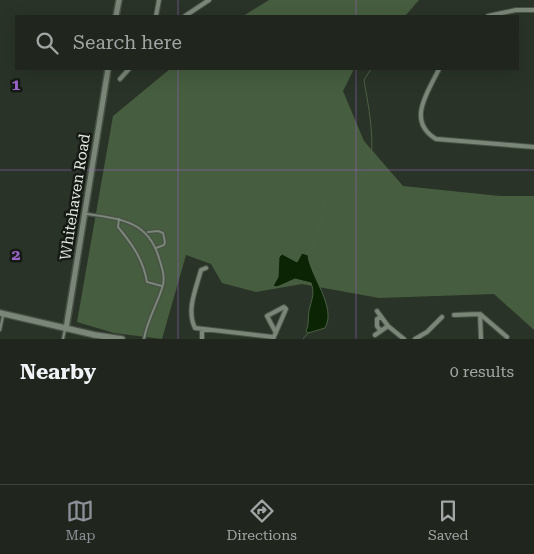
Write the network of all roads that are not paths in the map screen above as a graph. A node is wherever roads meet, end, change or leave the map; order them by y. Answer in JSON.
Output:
{"nodes":[{"id":1,"x":119,"y":0,"type":"edge"},
{"id":2,"x":159,"y":0,"type":"edge"},
{"id":3,"x":208,"y":0,"type":"edge"},
{"id":4,"x":534,"y":10,"type":"edge"},
{"id":5,"x":116,"y":15,"type":"edge"},
{"id":6,"x":156,"y":15,"type":"edge"},
{"id":7,"x":186,"y":15,"type":"edge"},
{"id":8,"x":493,"y":15,"type":"edge"},
{"id":9,"x":108,"y":70,"type":"edge"},
{"id":10,"x":128,"y":70,"type":"edge"},
{"id":11,"x":439,"y":70,"type":"edge"},
{"id":12,"x":120,"y":79,"type":"dead end"},
{"id":13,"x":534,"y":147,"type":"edge"},
{"id":14,"x":84,"y":214,"type":"junction"},
{"id":15,"x":119,"y":219,"type":"junction"},
{"id":16,"x":146,"y":233,"type":"junction"},
{"id":17,"x":156,"y":248,"type":"junction"},
{"id":18,"x":206,"y":268,"type":"dead end"},
{"id":19,"x":162,"y":286,"type":"junction"},
{"id":20,"x":377,"y":311,"type":"dead end"},
{"id":21,"x":2,"y":313,"type":"edge"},
{"id":22,"x":480,"y":314,"type":"junction"},
{"id":23,"x":454,"y":316,"type":"dead end"},
{"id":24,"x":381,"y":317,"type":"junction"},
{"id":25,"x":442,"y":317,"type":"dead end"},
{"id":26,"x":388,"y":326,"type":"junction"},
{"id":27,"x":66,"y":328,"type":"junction"},
{"id":28,"x":0,"y":330,"type":"edge"},
{"id":29,"x":202,"y":330,"type":"junction"},
{"id":30,"x":380,"y":330,"type":"junction"},
{"id":31,"x":275,"y":331,"type":"junction"},
{"id":32,"x":375,"y":335,"type":"dead end"},
{"id":33,"x":62,"y":338,"type":"edge"},
{"id":34,"x":273,"y":338,"type":"edge"},
{"id":35,"x":507,"y":338,"type":"dead end"},
{"id":36,"x":122,"y":339,"type":"edge"},
{"id":37,"x":144,"y":339,"type":"edge"},
{"id":38,"x":202,"y":339,"type":"edge"},
{"id":39,"x":404,"y":339,"type":"edge"},
{"id":40,"x":415,"y":339,"type":"edge"},
{"id":41,"x":481,"y":339,"type":"edge"}],
"edges":[{"from":1,"to":5,"type":"street"},
{"from":2,"to":6,"type":"street"},
{"from":3,"to":7,"type":"street"},
{"from":4,"to":8,"type":"street"},
{"from":9,"to":14,"type":"street","name":"Whitehaven Road"},
{"from":10,"to":12,"type":"street"},
{"from":11,"to":13,"type":"street"},
{"from":14,"to":15,"type":"lane"},
{"from":14,"to":27,"type":"street","name":"Whitehaven Road"},
{"from":15,"to":16,"type":"lane"},
{"from":15,"to":19,"type":"lane"},
{"from":16,"to":17,"type":"lane"},
{"from":16,"to":17,"type":"lane"},
{"from":17,"to":19,"type":"lane"},
{"from":18,"to":29,"type":"street"},
{"from":19,"to":37,"type":"lane"},
{"from":20,"to":24,"type":"street"},
{"from":21,"to":27,"type":"main road"},
{"from":21,"to":28,"type":"lane"},
{"from":22,"to":23,"type":"street"},
{"from":22,"to":35,"type":"street"},
{"from":22,"to":41,"type":"street"},
{"from":24,"to":26,"type":"street"},
{"from":24,"to":30,"type":"street"},
{"from":25,"to":40,"type":"street"},
{"from":26,"to":30,"type":"street"},
{"from":26,"to":39,"type":"street"},
{"from":27,"to":33,"type":"lane"},
{"from":27,"to":36,"type":"main road"},
{"from":29,"to":34,"type":"street"},
{"from":29,"to":38,"type":"street"},
{"from":30,"to":32,"type":"street"},
{"from":31,"to":31,"type":"street"},
{"from":31,"to":34,"type":"street"}]}
